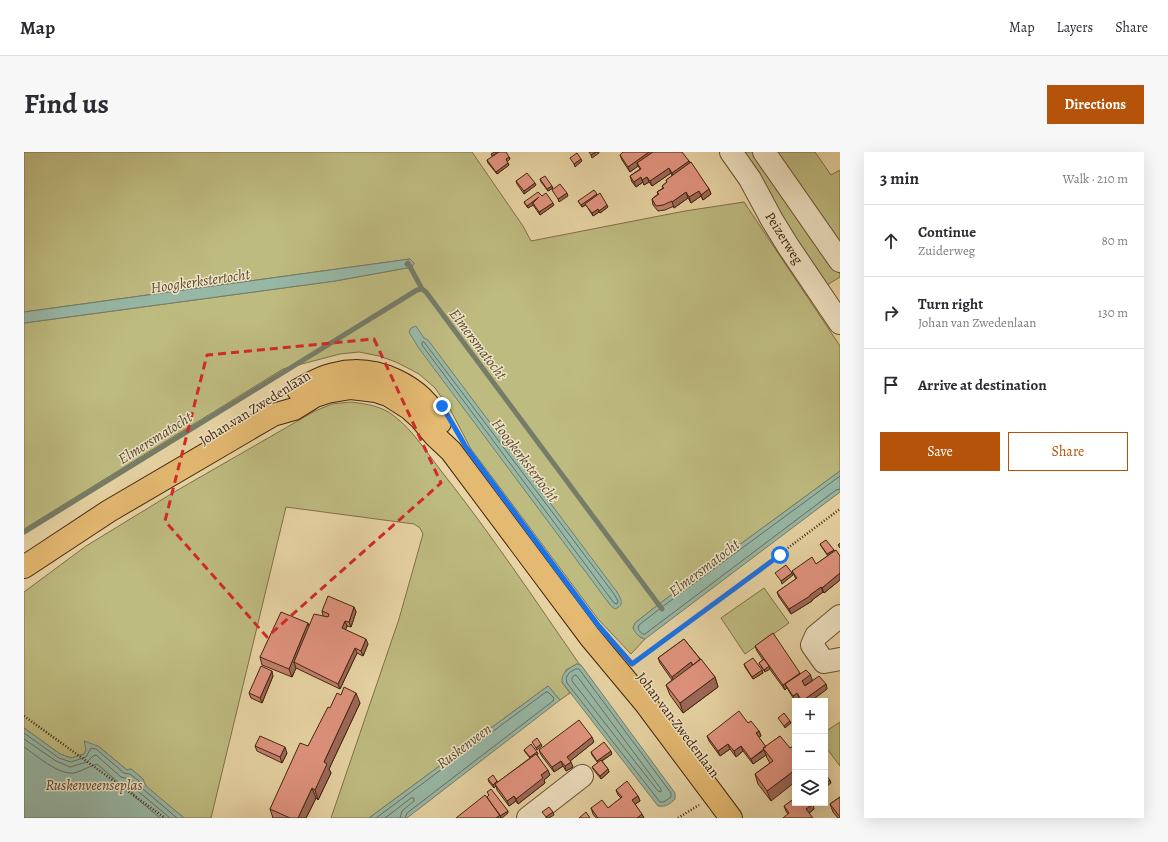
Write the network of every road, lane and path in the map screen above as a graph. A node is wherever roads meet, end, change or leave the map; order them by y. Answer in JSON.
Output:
{"nodes":[{"id":1,"x":730,"y":152,"type":"edge"},
{"id":2,"x":764,"y":152,"type":"edge"},
{"id":3,"x":840,"y":261,"type":"edge"},
{"id":4,"x":840,"y":323,"type":"edge"},
{"id":5,"x":840,"y":509,"type":"edge"},
{"id":6,"x":26,"y":566,"type":"edge"},
{"id":7,"x":840,"y":616,"type":"edge"},
{"id":8,"x":840,"y":659,"type":"edge"},
{"id":9,"x":636,"y":670,"type":"dead end"},
{"id":10,"x":24,"y":716,"type":"edge"},
{"id":11,"x":582,"y":776,"type":"dead end"},
{"id":12,"x":701,"y":803,"type":"dead end"},
{"id":13,"x":165,"y":818,"type":"edge"},
{"id":14,"x":528,"y":818,"type":"edge"},
{"id":15,"x":678,"y":818,"type":"edge"},
{"id":16,"x":731,"y":818,"type":"edge"}],
"edges":[{"from":1,"to":4,"type":"street","name":"Peizerweg"},
{"from":2,"to":3,"type":"street"},
{"from":5,"to":9,"type":"path","name":"Johan van Zwedenlaan"},
{"from":6,"to":16,"type":"main road","name":"Johan van Zwedenlaan"},
{"from":7,"to":8,"type":"street"},
{"from":10,"to":13,"type":"path"},
{"from":11,"to":14,"type":"street"},
{"from":12,"to":15,"type":"path"}]}
